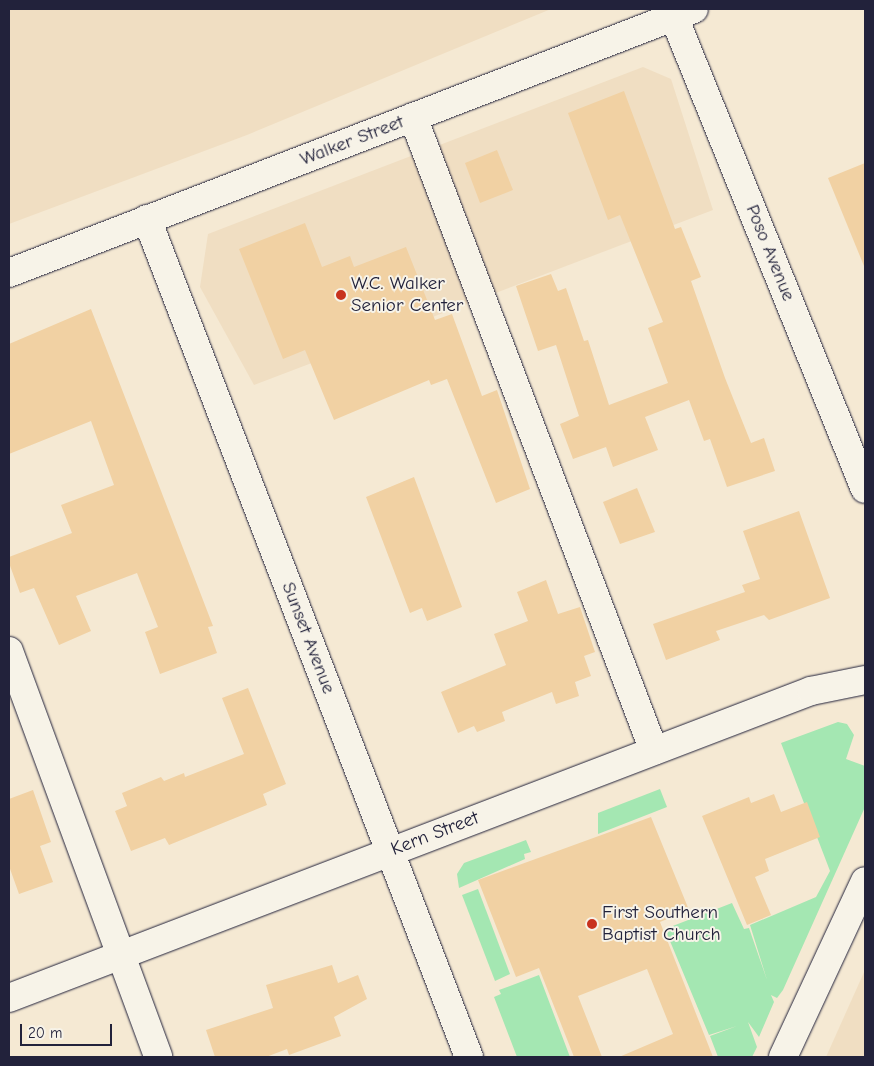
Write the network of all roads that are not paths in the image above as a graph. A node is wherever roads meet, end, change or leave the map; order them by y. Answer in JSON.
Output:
{"nodes":[{"id":1,"x":684,"y":13,"type":"edge"},
{"id":2,"x":413,"y":117,"type":"junction"},
{"id":3,"x":147,"y":219,"type":"junction"},
{"id":4,"x":9,"y":273,"type":"edge"},
{"id":5,"x":865,"y":488,"type":"edge"},
{"id":6,"x":9,"y":651,"type":"edge"},
{"id":7,"x":865,"y":680,"type":"edge"},
{"id":8,"x":654,"y":751,"type":"junction"},
{"id":9,"x":390,"y":851,"type":"junction"},
{"id":10,"x":865,"y":881,"type":"edge"},
{"id":11,"x":120,"y":955,"type":"junction"},
{"id":12,"x":9,"y":998,"type":"edge"},
{"id":13,"x":158,"y":1057,"type":"edge"},
{"id":14,"x":469,"y":1057,"type":"edge"},
{"id":15,"x":784,"y":1057,"type":"edge"}],
"edges":[{"from":1,"to":2,"type":"street","name":"Walker Street"},
{"from":1,"to":5,"type":"street","name":"Poso Avenue"},
{"from":2,"to":3,"type":"street","name":"Walker Street"},
{"from":2,"to":8,"type":"street"},
{"from":3,"to":4,"type":"street","name":"Walker Street"},
{"from":3,"to":9,"type":"street","name":"Sunset Avenue"},
{"from":6,"to":11,"type":"street"},
{"from":7,"to":8,"type":"street","name":"Kern Street"},
{"from":8,"to":9,"type":"street","name":"Kern Street"},
{"from":9,"to":11,"type":"street","name":"Kern Street"},
{"from":9,"to":14,"type":"street","name":"Sunset Avenue"},
{"from":10,"to":15,"type":"street"},
{"from":11,"to":12,"type":"street","name":"Kern Street"},
{"from":11,"to":13,"type":"street"}]}
